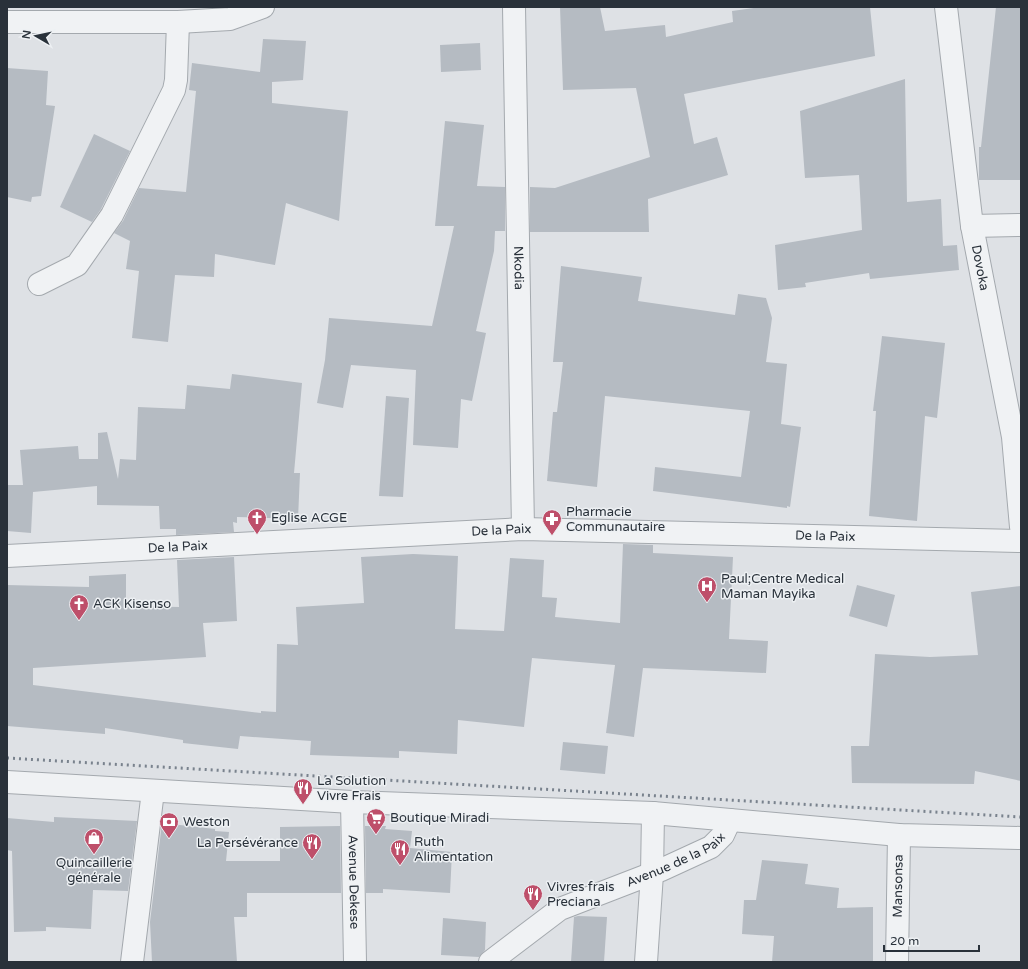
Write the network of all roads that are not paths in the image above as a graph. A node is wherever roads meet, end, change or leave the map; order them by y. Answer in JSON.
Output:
{"nodes":[{"id":1,"x":263,"y":7,"type":"edge"},
{"id":2,"x":514,"y":7,"type":"edge"},
{"id":3,"x":946,"y":7,"type":"edge"},
{"id":4,"x":7,"y":22,"type":"edge"},
{"id":5,"x":178,"y":22,"type":"junction"},
{"id":6,"x":1021,"y":225,"type":"edge"},
{"id":7,"x":972,"y":226,"type":"junction"},
{"id":8,"x":38,"y":284,"type":"dead end"},
{"id":9,"x":1021,"y":528,"type":"edge"},
{"id":10,"x":523,"y":529,"type":"junction"},
{"id":11,"x":1021,"y":541,"type":"edge"},
{"id":12,"x":7,"y":556,"type":"edge"},
{"id":13,"x":7,"y":782,"type":"edge"},
{"id":14,"x":153,"y":791,"type":"junction"},
{"id":15,"x":352,"y":802,"type":"junction"},
{"id":16,"x":653,"y":813,"type":"junction"},
{"id":17,"x":726,"y":827,"type":"junction"},
{"id":18,"x":899,"y":835,"type":"junction"},
{"id":19,"x":1021,"y":838,"type":"edge"},
{"id":20,"x":652,"y":874,"type":"junction"},
{"id":21,"x":132,"y":962,"type":"edge"},
{"id":22,"x":354,"y":962,"type":"edge"},
{"id":23,"x":490,"y":962,"type":"edge"},
{"id":24,"x":646,"y":962,"type":"edge"},
{"id":25,"x":897,"y":962,"type":"edge"}],
"edges":[{"from":1,"to":5,"type":"street"},
{"from":2,"to":10,"type":"street","name":"Nkodia"},
{"from":3,"to":7,"type":"street","name":"Dovoka"},
{"from":4,"to":5,"type":"street"},
{"from":5,"to":8,"type":"street"},
{"from":6,"to":7,"type":"street"},
{"from":7,"to":9,"type":"street","name":"Dovoka"},
{"from":10,"to":11,"type":"street","name":"De la Paix"},
{"from":10,"to":12,"type":"street","name":"De la Paix"},
{"from":13,"to":14,"type":"street"},
{"from":14,"to":15,"type":"street"},
{"from":14,"to":21,"type":"street"},
{"from":15,"to":16,"type":"street"},
{"from":15,"to":22,"type":"street","name":"Avenue Dekese"},
{"from":16,"to":17,"type":"street"},
{"from":16,"to":20,"type":"street"},
{"from":17,"to":18,"type":"street"},
{"from":17,"to":20,"type":"street","name":"Avenue de la Paix"},
{"from":18,"to":19,"type":"street"},
{"from":18,"to":25,"type":"street","name":"Mansonsa"},
{"from":20,"to":23,"type":"street","name":"Avenue de la Paix"},
{"from":20,"to":24,"type":"street"}]}
